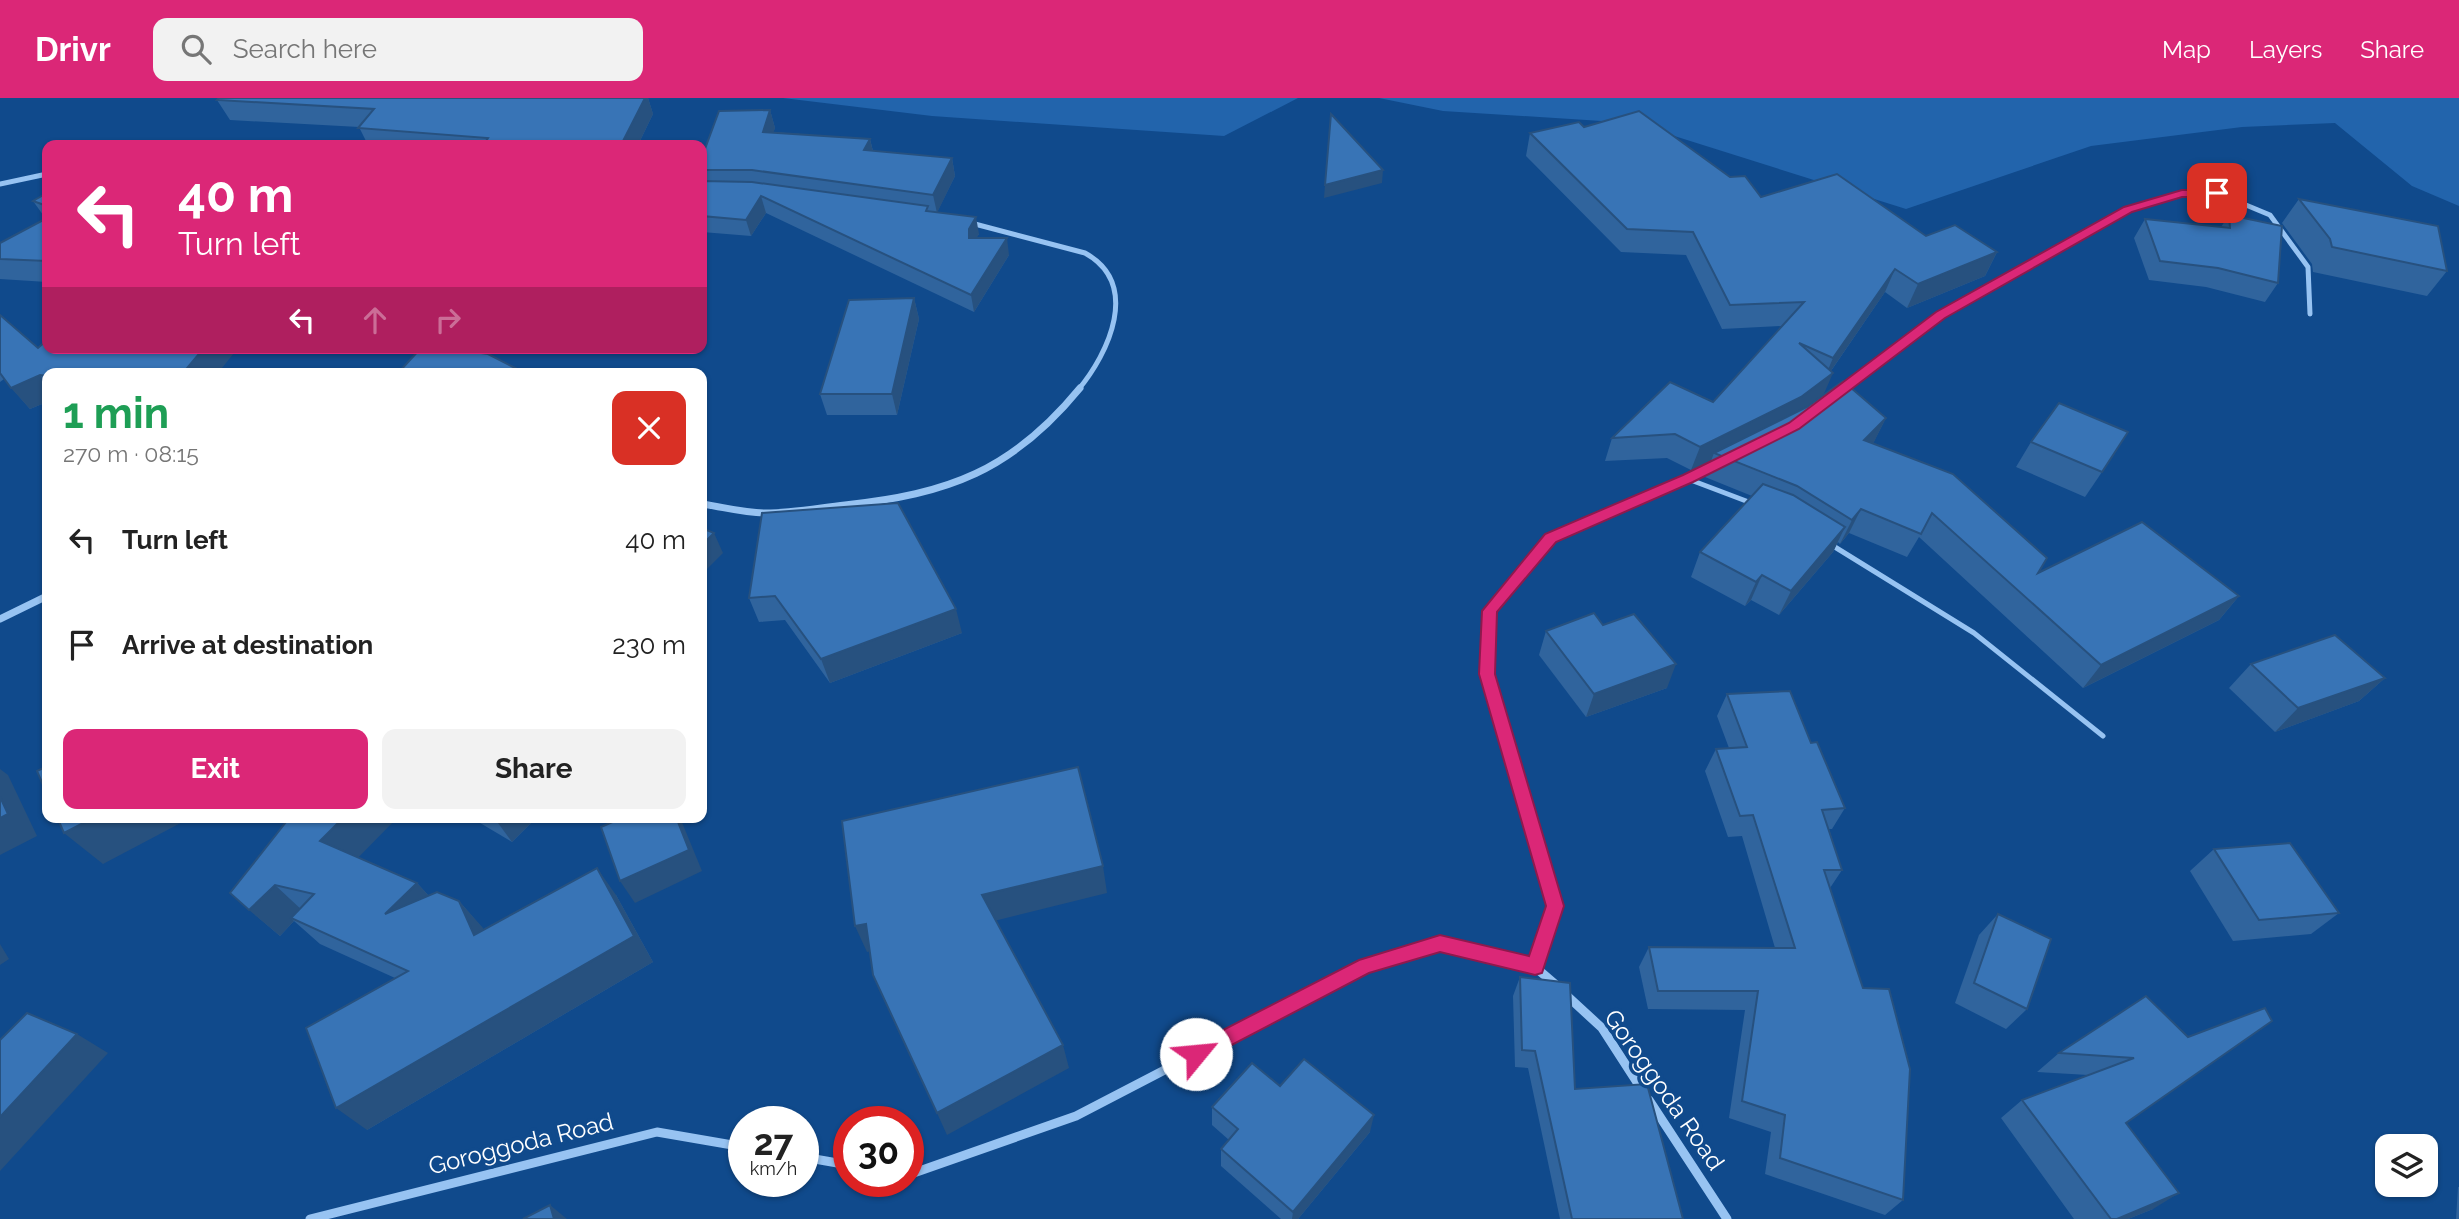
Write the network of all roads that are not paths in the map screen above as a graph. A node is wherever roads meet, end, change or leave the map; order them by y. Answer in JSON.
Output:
{"nodes":[{"id":1,"x":42,"y":175,"type":"edge"},
{"id":2,"x":0,"y":184,"type":"edge"},
{"id":3,"x":958,"y":222,"type":"edge"},
{"id":4,"x":2310,"y":314,"type":"dead end"},
{"id":5,"x":1836,"y":394,"type":"edge"},
{"id":6,"x":1724,"y":461,"type":"edge"},
{"id":7,"x":1688,"y":479,"type":"junction"},
{"id":8,"x":707,"y":505,"type":"edge"},
{"id":9,"x":1760,"y":506,"type":"edge"},
{"id":10,"x":1819,"y":537,"type":"edge"},
{"id":11,"x":42,"y":598,"type":"edge"},
{"id":12,"x":0,"y":619,"type":"edge"},
{"id":13,"x":2103,"y":736,"type":"dead end"},
{"id":14,"x":1535,"y":967,"type":"junction"},
{"id":15,"x":728,"y":1144,"type":"edge"},
{"id":16,"x":924,"y":1169,"type":"edge"},
{"id":17,"x":310,"y":1219,"type":"edge"},
{"id":18,"x":1727,"y":1219,"type":"edge"}],
"edges":[{"from":1,"to":2,"type":"street"},
{"from":3,"to":8,"type":"street"},
{"from":4,"to":5,"type":"street"},
{"from":6,"to":7,"type":"street"},
{"from":7,"to":9,"type":"lane"},
{"from":7,"to":14,"type":"street"},
{"from":10,"to":13,"type":"lane"},
{"from":11,"to":12,"type":"street"},
{"from":14,"to":16,"type":"street","name":"Goroggoda Road"},
{"from":14,"to":18,"type":"street","name":"Goroggoda Road"},
{"from":15,"to":17,"type":"street","name":"Goroggoda Road"}]}
